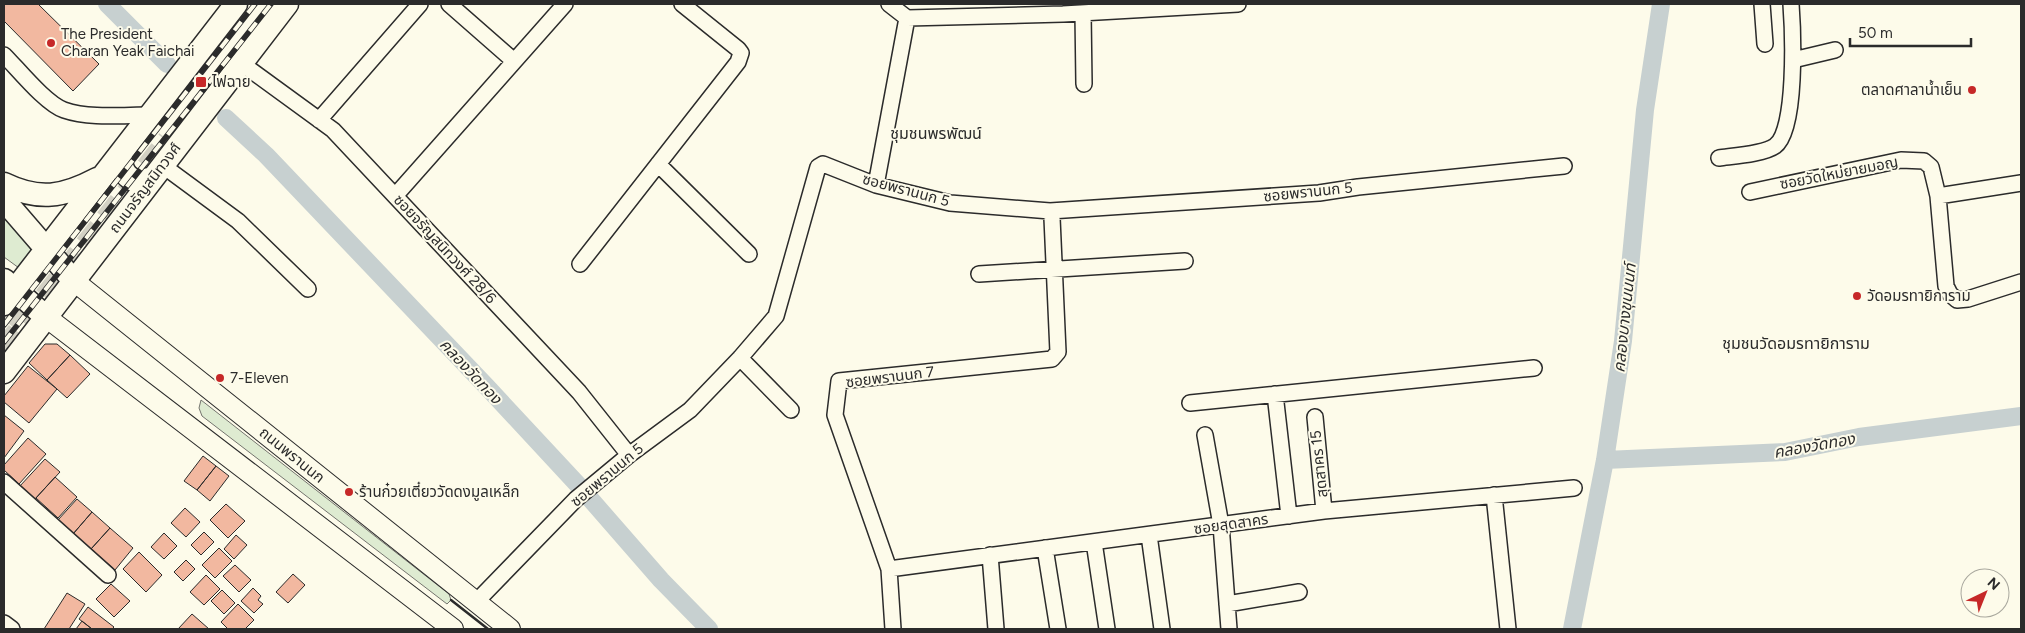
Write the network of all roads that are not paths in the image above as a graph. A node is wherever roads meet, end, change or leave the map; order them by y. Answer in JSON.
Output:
{"nodes":[{"id":1,"x":236,"y":4,"type":"edge"},
{"id":2,"x":251,"y":4,"type":"edge"},
{"id":3,"x":274,"y":4,"type":"edge"},
{"id":4,"x":287,"y":4,"type":"edge"},
{"id":5,"x":420,"y":4,"type":"edge"},
{"id":6,"x":449,"y":4,"type":"edge"},
{"id":7,"x":565,"y":4,"type":"edge"},
{"id":8,"x":682,"y":4,"type":"edge"},
{"id":9,"x":889,"y":4,"type":"edge"},
{"id":10,"x":1238,"y":4,"type":"edge"},
{"id":11,"x":1762,"y":4,"type":"edge"},
{"id":12,"x":1791,"y":4,"type":"edge"},
{"id":13,"x":1083,"y":13,"type":"junction"},
{"id":14,"x":907,"y":18,"type":"junction"},
{"id":15,"x":1765,"y":44,"type":"dead end"},
{"id":16,"x":1835,"y":50,"type":"dead end"},
{"id":17,"x":4,"y":55,"type":"edge"},
{"id":18,"x":1793,"y":60,"type":"junction"},
{"id":19,"x":514,"y":61,"type":"junction"},
{"id":20,"x":241,"y":63,"type":"junction"},
{"id":21,"x":1084,"y":84,"type":"dead end"},
{"id":22,"x":319,"y":120,"type":"junction"},
{"id":23,"x":157,"y":128,"type":"junction"},
{"id":24,"x":121,"y":153,"type":"junction"},
{"id":25,"x":1718,"y":158,"type":"dead end"},
{"id":26,"x":658,"y":164,"type":"junction"},
{"id":27,"x":1564,"y":166,"type":"dead end"},
{"id":28,"x":157,"y":172,"type":"junction"},
{"id":29,"x":101,"y":177,"type":"junction"},
{"id":30,"x":2021,"y":183,"type":"edge"},
{"id":31,"x":4,"y":184,"type":"edge"},
{"id":32,"x":876,"y":185,"type":"junction"},
{"id":33,"x":1750,"y":192,"type":"dead end"},
{"id":34,"x":395,"y":196,"type":"junction"},
{"id":35,"x":1938,"y":196,"type":"junction"},
{"id":36,"x":4,"y":200,"type":"edge"},
{"id":37,"x":1052,"y":218,"type":"dead end"},
{"id":38,"x":46,"y":250,"type":"junction"},
{"id":39,"x":749,"y":254,"type":"dead end"},
{"id":40,"x":1185,"y":260,"type":"dead end"},
{"id":41,"x":580,"y":264,"type":"dead end"},
{"id":42,"x":1053,"y":270,"type":"junction"},
{"id":43,"x":979,"y":274,"type":"dead end"},
{"id":44,"x":74,"y":281,"type":"junction"},
{"id":45,"x":2021,"y":282,"type":"edge"},
{"id":46,"x":308,"y":289,"type":"dead end"},
{"id":47,"x":8,"y":291,"type":"edge"},
{"id":48,"x":46,"y":317,"type":"junction"},
{"id":49,"x":740,"y":358,"type":"junction"},
{"id":50,"x":1534,"y":368,"type":"dead end"},
{"id":51,"x":4,"y":372,"type":"edge"},
{"id":52,"x":1275,"y":394,"type":"junction"},
{"id":53,"x":1190,"y":403,"type":"dead end"},
{"id":54,"x":791,"y":410,"type":"dead end"},
{"id":55,"x":1314,"y":417,"type":"dead end"},
{"id":56,"x":1205,"y":435,"type":"dead end"},
{"id":57,"x":629,"y":455,"type":"junction"},
{"id":58,"x":4,"y":482,"type":"edge"},
{"id":59,"x":1574,"y":488,"type":"dead end"},
{"id":60,"x":1494,"y":495,"type":"junction"},
{"id":61,"x":1324,"y":511,"type":"junction"},
{"id":62,"x":1289,"y":516,"type":"junction"},
{"id":63,"x":1221,"y":525,"type":"junction"},
{"id":64,"x":1149,"y":534,"type":"junction"},
{"id":65,"x":1094,"y":542,"type":"junction"},
{"id":66,"x":1044,"y":548,"type":"junction"},
{"id":67,"x":990,"y":555,"type":"junction"},
{"id":68,"x":889,"y":569,"type":"junction"},
{"id":69,"x":108,"y":576,"type":"dead end"},
{"id":70,"x":1299,"y":592,"type":"dead end"},
{"id":71,"x":476,"y":602,"type":"junction"},
{"id":72,"x":1227,"y":604,"type":"junction"},
{"id":73,"x":4,"y":623,"type":"edge"},
{"id":74,"x":12,"y":629,"type":"edge"},
{"id":75,"x":452,"y":629,"type":"edge"},
{"id":76,"x":510,"y":629,"type":"edge"},
{"id":77,"x":893,"y":629,"type":"edge"},
{"id":78,"x":996,"y":629,"type":"edge"},
{"id":79,"x":1058,"y":629,"type":"edge"},
{"id":80,"x":1107,"y":629,"type":"edge"},
{"id":81,"x":1162,"y":629,"type":"edge"},
{"id":82,"x":1229,"y":629,"type":"edge"},
{"id":83,"x":1508,"y":629,"type":"edge"}],
"edges":[{"from":1,"to":23,"type":"main road","name":"ถนนจรัญสนิทวงศ์"},
{"from":2,"to":23,"type":"main road","name":"ถนนจรัญสนิทวงศ์"},
{"from":3,"to":23,"type":"main road","name":"ถนนจรัญสนิทวงศ์"},
{"from":4,"to":20,"type":"main road","name":"ถนนจรัญสนิทวงศ์"},
{"from":5,"to":22,"type":"street"},
{"from":6,"to":19,"type":"street"},
{"from":7,"to":19,"type":"street"},
{"from":8,"to":26,"type":"street"},
{"from":9,"to":14,"type":"street"},
{"from":10,"to":13,"type":"street"},
{"from":11,"to":15,"type":"street"},
{"from":12,"to":18,"type":"street"},
{"from":13,"to":14,"type":"street"},
{"from":13,"to":21,"type":"street"},
{"from":14,"to":32,"type":"street"},
{"from":16,"to":18,"type":"street"},
{"from":17,"to":23,"type":"street"},
{"from":18,"to":25,"type":"street"},
{"from":19,"to":34,"type":"street"},
{"from":20,"to":22,"type":"street","name":"ซอยจรัญสนิทวงศ์ 28/6"},
{"from":20,"to":28,"type":"main road","name":"ถนนจรัญสนิทวงศ์"},
{"from":22,"to":34,"type":"street","name":"ซอยจรัญสนิทวงศ์ 28/6"},
{"from":23,"to":24,"type":"main road","name":"ถนนจรัญสนิทวงศ์"},
{"from":24,"to":28,"type":"main road"},
{"from":24,"to":29,"type":"main road","name":"ถนนจรัญสนิทวงศ์"},
{"from":26,"to":39,"type":"street"},
{"from":26,"to":41,"type":"street"},
{"from":27,"to":32,"type":"street","name":"ซอยพรานนก 5"},
{"from":28,"to":44,"type":"main road","name":"ถนนจรัญสนิทวงศ์"},
{"from":28,"to":46,"type":"street"},
{"from":29,"to":31,"type":"main road"},
{"from":29,"to":38,"type":"main road","name":"ถนนจรัญสนิทวงศ์"},
{"from":30,"to":35,"type":"street"},
{"from":32,"to":49,"type":"street","name":"ซอยพรานนก 5"},
{"from":33,"to":35,"type":"street","name":"ซอยวัดใหม่ยายมอญ"},
{"from":34,"to":57,"type":"street","name":"ซอยจรัญสนิทวงศ์ 28/6"},
{"from":35,"to":45,"type":"street","name":"ซอยวัดใหม่ยายมอญ"},
{"from":36,"to":38,"type":"main road"},
{"from":37,"to":42,"type":"street","name":"ซอยพรานนก 7"},
{"from":38,"to":44,"type":"main road"},
{"from":38,"to":47,"type":"main road","name":"ถนนจรัญสนิทวงศ์"},
{"from":40,"to":42,"type":"street"},
{"from":42,"to":43,"type":"street"},
{"from":42,"to":68,"type":"street","name":"ซอยพรานนก 7"},
{"from":44,"to":48,"type":"main road","name":"ถนนจรัญสนิทวงศ์"},
{"from":44,"to":71,"type":"main road","name":"ถนนพรานนก"},
{"from":47,"to":48,"type":"main road"},
{"from":48,"to":51,"type":"main road","name":"ถนนจรัญสนิทวงศ์"},
{"from":48,"to":75,"type":"main road"},
{"from":49,"to":54,"type":"street"},
{"from":49,"to":57,"type":"street","name":"ซอยพรานนก 5"},
{"from":50,"to":52,"type":"street"},
{"from":52,"to":53,"type":"street"},
{"from":52,"to":62,"type":"street"},
{"from":55,"to":61,"type":"street","name":"สุดสาคร 15"},
{"from":56,"to":63,"type":"street"},
{"from":57,"to":71,"type":"street","name":"ซอยพรานนก 5"},
{"from":58,"to":69,"type":"street"},
{"from":59,"to":60,"type":"street","name":"ซอยสุดสาคร"},
{"from":60,"to":61,"type":"street","name":"ซอยสุดสาคร"},
{"from":60,"to":83,"type":"street"},
{"from":61,"to":62,"type":"street","name":"ซอยสุดสาคร"},
{"from":62,"to":63,"type":"street","name":"ซอยสุดสาคร"},
{"from":63,"to":64,"type":"street","name":"ซอยสุดสาคร"},
{"from":63,"to":72,"type":"street"},
{"from":64,"to":65,"type":"street","name":"ซอยสุดสาคร"},
{"from":64,"to":81,"type":"street"},
{"from":65,"to":66,"type":"street","name":"ซอยสุดสาคร"},
{"from":65,"to":80,"type":"street"},
{"from":66,"to":67,"type":"street","name":"ซอยสุดสาคร"},
{"from":66,"to":79,"type":"street"},
{"from":67,"to":68,"type":"street","name":"ซอยสุดสาคร"},
{"from":67,"to":78,"type":"street"},
{"from":68,"to":77,"type":"street","name":"ซอยพรานนก 7"},
{"from":70,"to":72,"type":"street"},
{"from":71,"to":76,"type":"main road","name":"ถนนพรานนก"},
{"from":72,"to":82,"type":"street"},
{"from":73,"to":74,"type":"street"}]}
